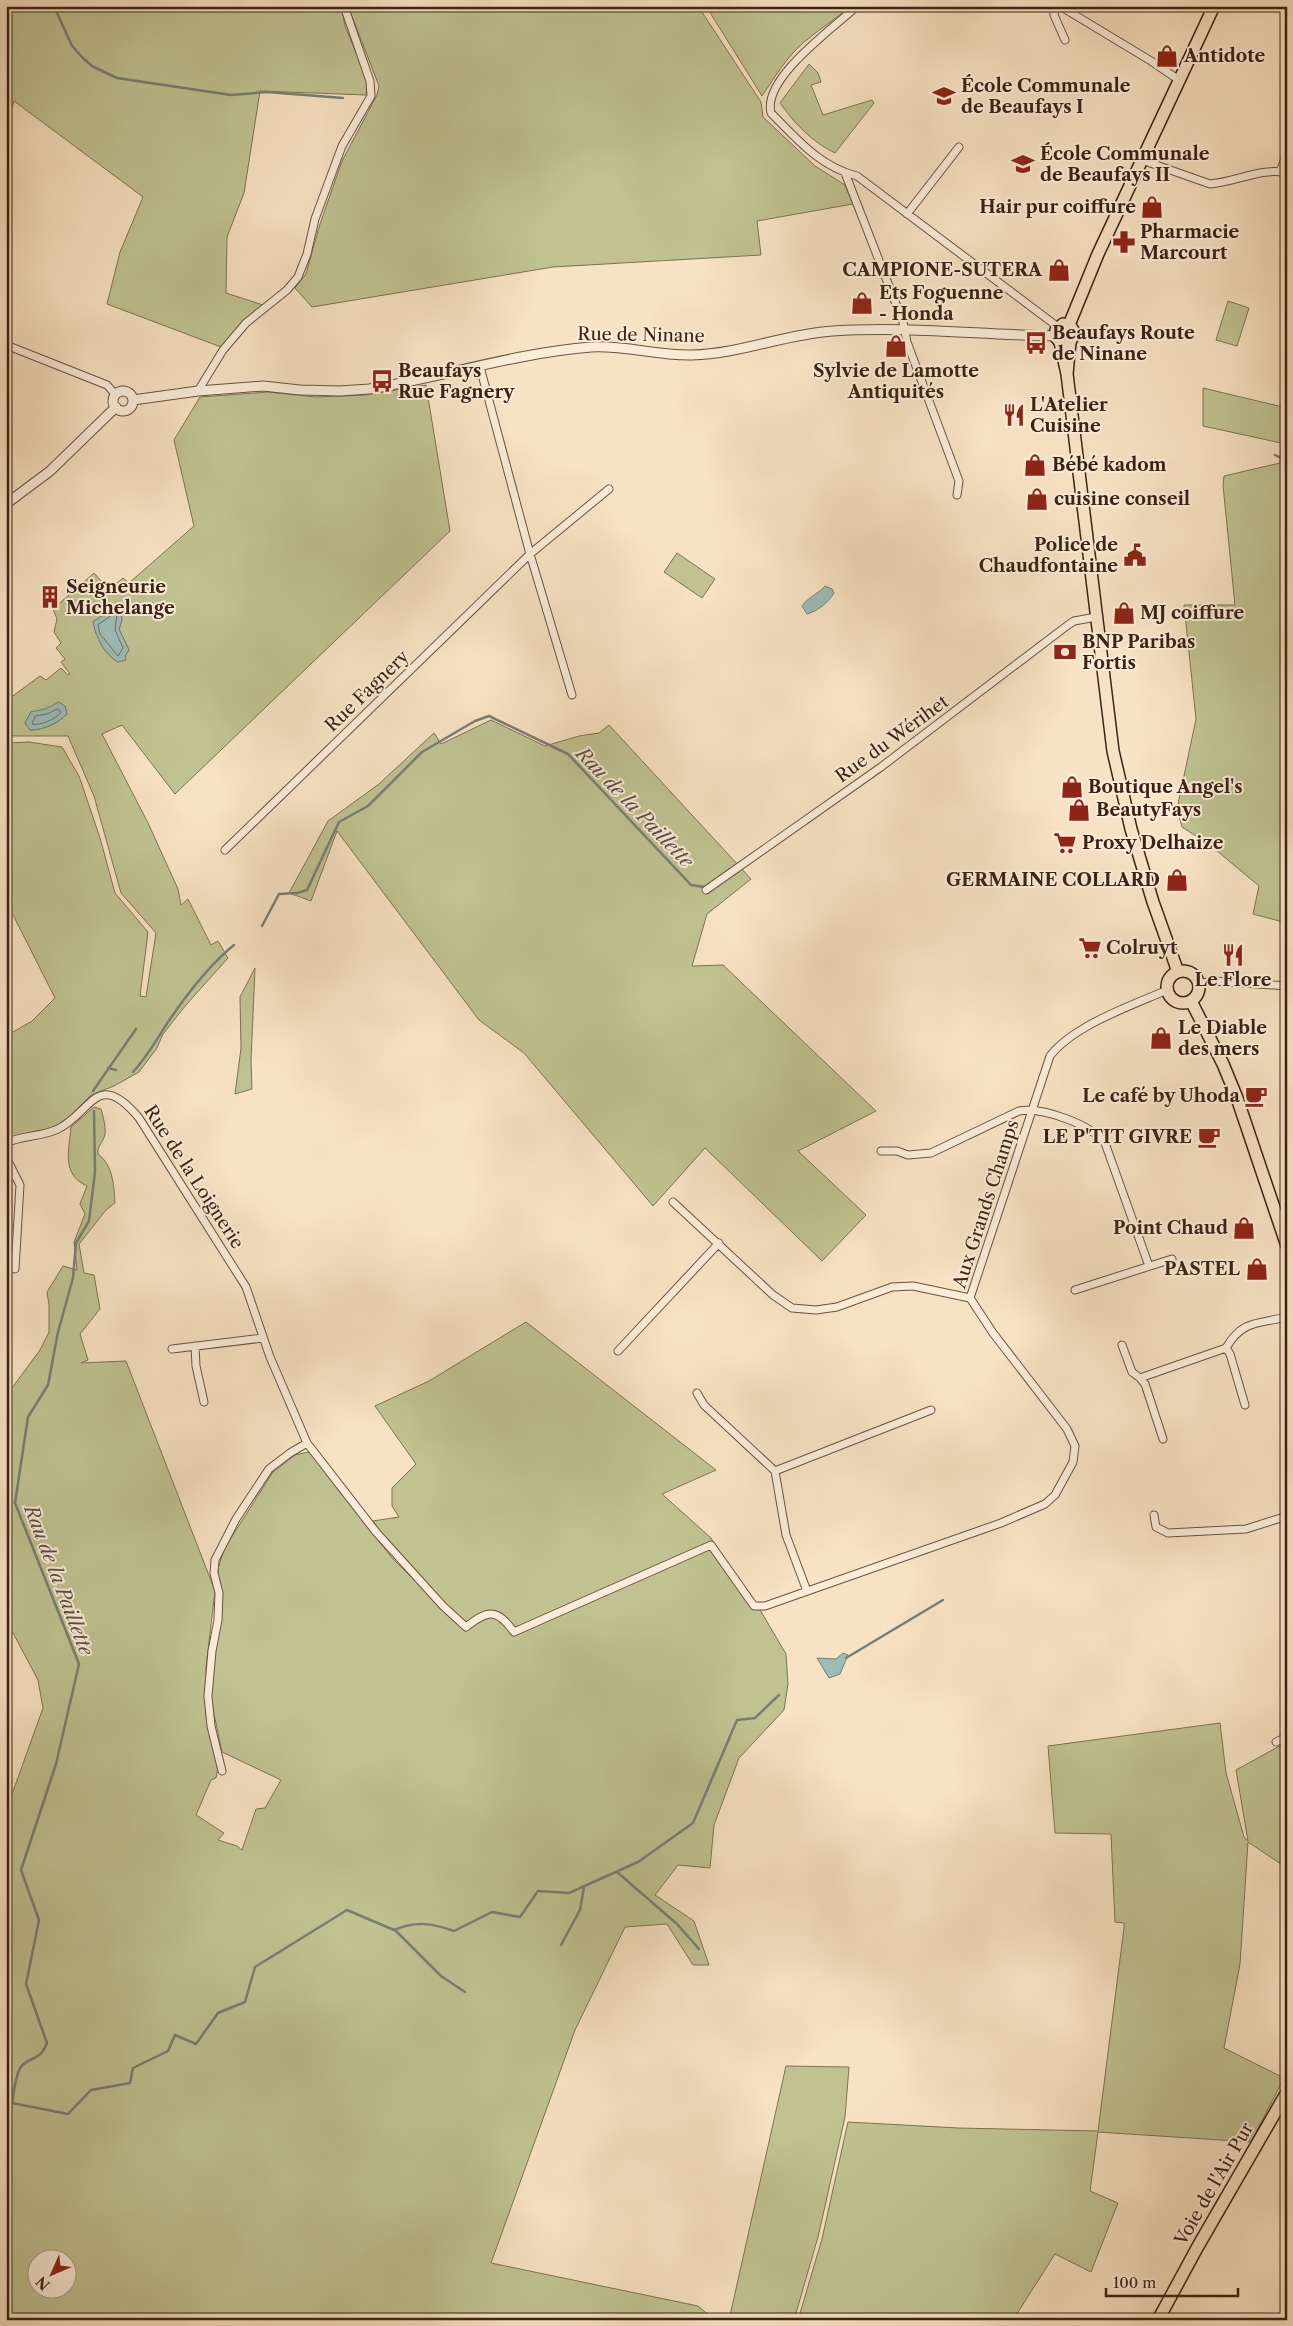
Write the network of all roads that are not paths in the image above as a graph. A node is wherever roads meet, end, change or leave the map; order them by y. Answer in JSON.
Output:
{"nodes":[{"id":1,"x":344,"y":6,"type":"edge"},
{"id":2,"x":857,"y":6,"type":"edge"},
{"id":3,"x":1055,"y":6,"type":"edge"},
{"id":4,"x":1060,"y":6,"type":"edge"},
{"id":5,"x":1214,"y":6,"type":"edge"},
{"id":6,"x":1065,"y":40,"type":"dead end"},
{"id":7,"x":1179,"y":80,"type":"junction"},
{"id":8,"x":959,"y":147,"type":"dead end"},
{"id":9,"x":1287,"y":153,"type":"edge"},
{"id":10,"x":1142,"y":160,"type":"junction"},
{"id":11,"x":1284,"y":172,"type":"edge"},
{"id":12,"x":846,"y":173,"type":"junction"},
{"id":13,"x":907,"y":214,"type":"junction"},
{"id":14,"x":906,"y":331,"type":"junction"},
{"id":15,"x":1062,"y":334,"type":"junction"},
{"id":16,"x":6,"y":345,"type":"edge"},
{"id":17,"x":480,"y":367,"type":"junction"},
{"id":18,"x":198,"y":391,"type":"junction"},
{"id":19,"x":116,"y":395,"type":"junction"},
{"id":20,"x":133,"y":400,"type":"junction"},
{"id":21,"x":116,"y":407,"type":"junction"},
{"id":22,"x":608,"y":489,"type":"dead end"},
{"id":23,"x":957,"y":495,"type":"dead end"},
{"id":24,"x":6,"y":504,"type":"edge"},
{"id":25,"x":530,"y":554,"type":"junction"},
{"id":26,"x":1096,"y":617,"type":"junction"},
{"id":27,"x":572,"y":695,"type":"dead end"},
{"id":28,"x":225,"y":850,"type":"dead end"},
{"id":29,"x":706,"y":890,"type":"dead end"},
{"id":30,"x":1178,"y":972,"type":"junction"},
{"id":31,"x":1198,"y":984,"type":"junction"},
{"id":32,"x":1287,"y":986,"type":"edge"},
{"id":33,"x":1167,"y":990,"type":"junction"},
{"id":34,"x":1191,"y":1000,"type":"junction"},
{"id":35,"x":1032,"y":1109,"type":"junction"},
{"id":36,"x":6,"y":1143,"type":"edge"},
{"id":37,"x":881,"y":1151,"type":"dead end"},
{"id":38,"x":6,"y":1157,"type":"edge"},
{"id":39,"x":673,"y":1202,"type":"dead end"},
{"id":40,"x":719,"y":1243,"type":"junction"},
{"id":41,"x":1287,"y":1246,"type":"edge"},
{"id":42,"x":1172,"y":1259,"type":"dead end"},
{"id":43,"x":1149,"y":1266,"type":"junction"},
{"id":44,"x":15,"y":1269,"type":"dead end"},
{"id":45,"x":1075,"y":1290,"type":"dead end"},
{"id":46,"x":970,"y":1298,"type":"junction"},
{"id":47,"x":1287,"y":1317,"type":"edge"},
{"id":48,"x":263,"y":1338,"type":"junction"},
{"id":49,"x":1122,"y":1345,"type":"dead end"},
{"id":50,"x":195,"y":1346,"type":"junction"},
{"id":51,"x":1226,"y":1348,"type":"junction"},
{"id":52,"x":172,"y":1350,"type":"dead end"},
{"id":53,"x":618,"y":1351,"type":"dead end"},
{"id":54,"x":1140,"y":1378,"type":"junction"},
{"id":55,"x":697,"y":1393,"type":"dead end"},
{"id":56,"x":204,"y":1402,"type":"dead end"},
{"id":57,"x":1245,"y":1405,"type":"dead end"},
{"id":58,"x":931,"y":1410,"type":"dead end"},
{"id":59,"x":1164,"y":1439,"type":"dead end"},
{"id":60,"x":307,"y":1443,"type":"junction"},
{"id":61,"x":775,"y":1471,"type":"junction"},
{"id":62,"x":1154,"y":1515,"type":"dead end"},
{"id":63,"x":1287,"y":1516,"type":"edge"},
{"id":64,"x":807,"y":1591,"type":"junction"},
{"id":65,"x":765,"y":1606,"type":"joint"},
{"id":66,"x":1287,"y":1737,"type":"edge"},
{"id":67,"x":1276,"y":1742,"type":"dead end"},
{"id":68,"x":222,"y":1771,"type":"dead end"},
{"id":69,"x":1287,"y":2092,"type":"edge"},
{"id":70,"x":1158,"y":2320,"type":"edge"}],
"edges":[{"from":1,"to":18,"type":"street"},
{"from":2,"to":12,"type":"street"},
{"from":3,"to":6,"type":"street"},
{"from":4,"to":7,"type":"street"},
{"from":5,"to":7,"type":"main road"},
{"from":7,"to":10,"type":"main road"},
{"from":8,"to":13,"type":"street"},
{"from":9,"to":11,"type":"street"},
{"from":10,"to":11,"type":"street"},
{"from":10,"to":15,"type":"main road"},
{"from":12,"to":13,"type":"street"},
{"from":12,"to":14,"type":"street"},
{"from":13,"to":15,"type":"street"},
{"from":14,"to":15,"type":"street","name":"Rue de Ninane"},
{"from":14,"to":17,"type":"street","name":"Rue de Ninane"},
{"from":14,"to":23,"type":"street"},
{"from":15,"to":26,"type":"main road"},
{"from":16,"to":19,"type":"street"},
{"from":17,"to":18,"type":"street","name":"Rue de Ninane"},
{"from":17,"to":25,"type":"street"},
{"from":18,"to":20,"type":"street","name":"Rue de Ninane"},
{"from":19,"to":20,"type":"street"},
{"from":19,"to":21,"type":"street"},
{"from":20,"to":21,"type":"street"},
{"from":21,"to":24,"type":"street"},
{"from":22,"to":25,"type":"street","name":"Rue Fagnery"},
{"from":25,"to":27,"type":"street"},
{"from":25,"to":28,"type":"street","name":"Rue Fagnery"},
{"from":26,"to":29,"type":"street","name":"Rue du Wérihet"},
{"from":26,"to":30,"type":"main road"},
{"from":30,"to":31,"type":"main road"},
{"from":30,"to":33,"type":"main road"},
{"from":31,"to":32,"type":"street"},
{"from":31,"to":34,"type":"main road"},
{"from":33,"to":34,"type":"main road"},
{"from":33,"to":35,"type":"street","name":"Aux Grands Champs"},
{"from":34,"to":41,"type":"main road"},
{"from":35,"to":37,"type":"street"},
{"from":35,"to":43,"type":"street"},
{"from":35,"to":46,"type":"street","name":"Aux Grands Champs"},
{"from":36,"to":48,"type":"street","name":"Rue de la Loignerie"},
{"from":38,"to":44,"type":"street"},
{"from":39,"to":40,"type":"street"},
{"from":40,"to":46,"type":"street"},
{"from":40,"to":53,"type":"street"},
{"from":42,"to":43,"type":"street"},
{"from":43,"to":45,"type":"street"},
{"from":46,"to":64,"type":"street","name":"Aux Grands Champs"},
{"from":47,"to":51,"type":"street"},
{"from":48,"to":50,"type":"street"},
{"from":48,"to":60,"type":"street","name":"Rue de la Loignerie"},
{"from":49,"to":54,"type":"street"},
{"from":50,"to":52,"type":"street"},
{"from":50,"to":56,"type":"street"},
{"from":51,"to":54,"type":"street"},
{"from":51,"to":57,"type":"street"},
{"from":54,"to":59,"type":"street"},
{"from":55,"to":61,"type":"street"},
{"from":58,"to":61,"type":"street"},
{"from":60,"to":65,"type":"street","name":"Rue de la Loignerie"},
{"from":60,"to":68,"type":"street"},
{"from":61,"to":64,"type":"street"},
{"from":62,"to":63,"type":"street"},
{"from":64,"to":65,"type":"street","name":"Aux Grands Champs"},
{"from":66,"to":67,"type":"street"},
{"from":69,"to":70,"type":"main road","name":"Voie de l'Air Pur"}]}
